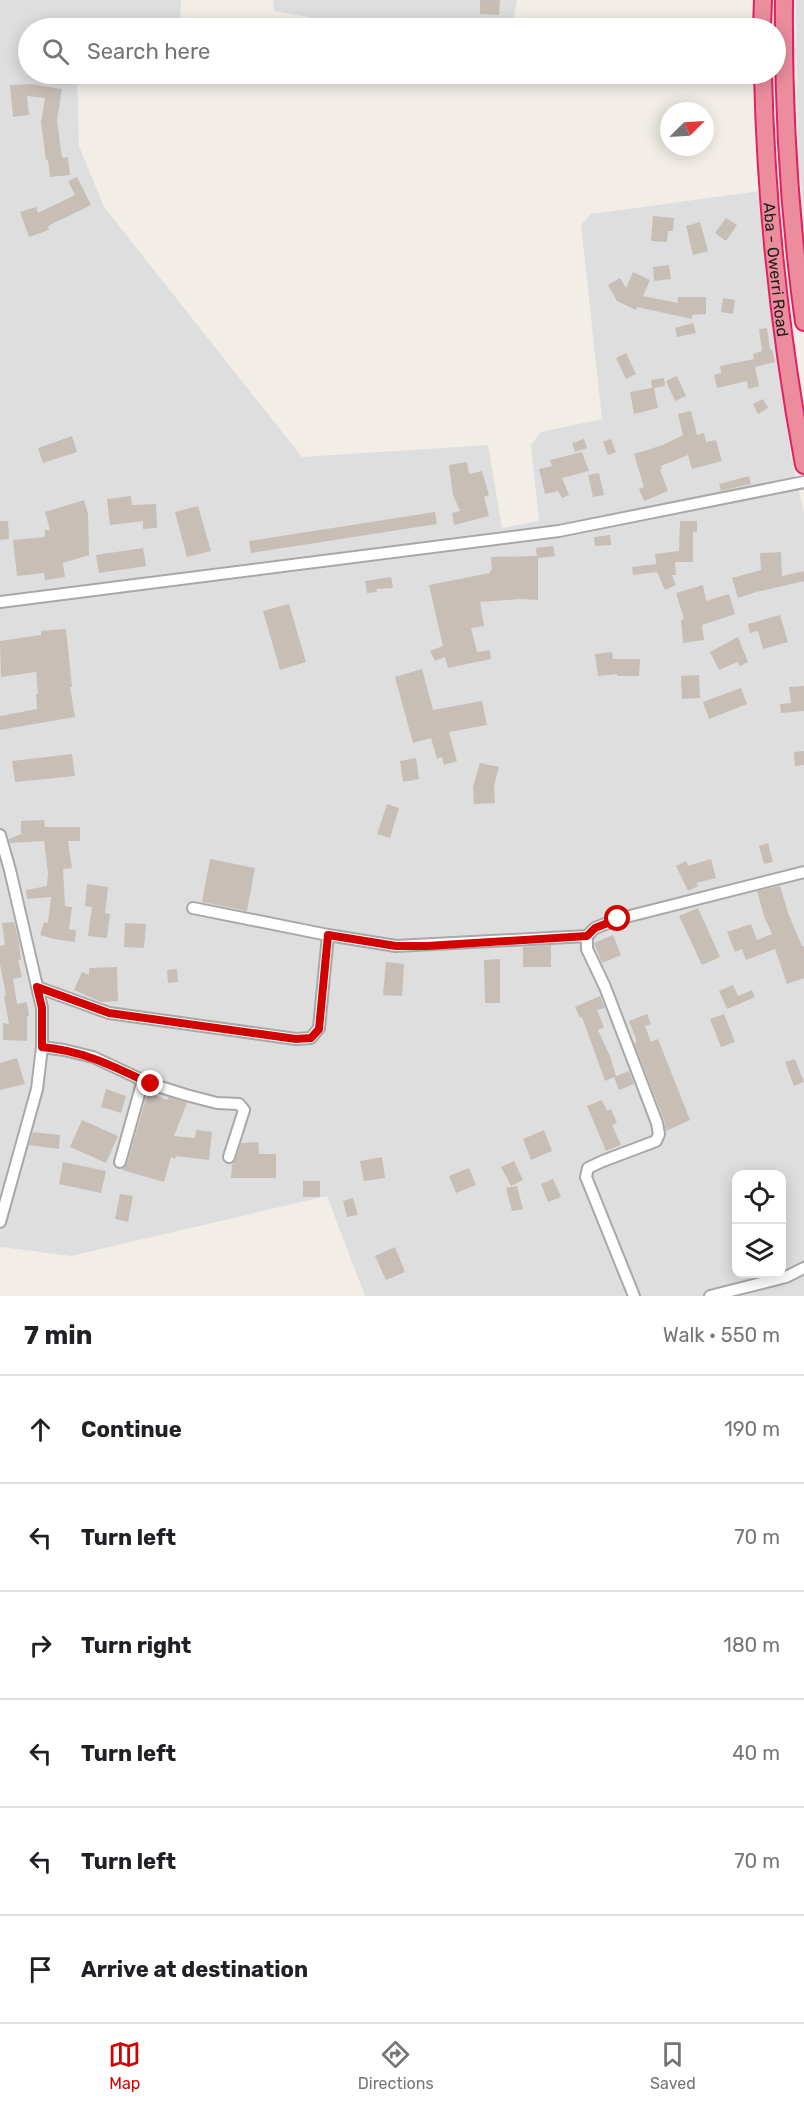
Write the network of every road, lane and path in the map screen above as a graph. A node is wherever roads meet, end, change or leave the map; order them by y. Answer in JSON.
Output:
{"nodes":[{"id":1,"x":763,"y":0,"type":"edge"},
{"id":2,"x":784,"y":0,"type":"edge"},
{"id":3,"x":762,"y":18,"type":"edge"},
{"id":4,"x":784,"y":18,"type":"edge"},
{"id":5,"x":764,"y":84,"type":"edge"},
{"id":6,"x":785,"y":84,"type":"edge"},
{"id":7,"x":804,"y":321,"type":"edge"},
{"id":8,"x":804,"y":465,"type":"edge"},
{"id":9,"x":804,"y":482,"type":"edge"},
{"id":10,"x":0,"y":602,"type":"edge"},
{"id":11,"x":0,"y":835,"type":"edge"},
{"id":12,"x":804,"y":872,"type":"edge"},
{"id":13,"x":193,"y":908,"type":"dead end"},
{"id":14,"x":328,"y":935,"type":"junction"},
{"id":15,"x":587,"y":936,"type":"junction"},
{"id":16,"x":37,"y":987,"type":"junction"},
{"id":17,"x":42,"y":1047,"type":"junction"},
{"id":18,"x":143,"y":1080,"type":"junction"},
{"id":19,"x":229,"y":1157,"type":"dead end"},
{"id":20,"x":120,"y":1162,"type":"dead end"},
{"id":21,"x":0,"y":1222,"type":"edge"},
{"id":22,"x":804,"y":1268,"type":"edge"},
{"id":23,"x":634,"y":1296,"type":"edge"},
{"id":24,"x":710,"y":1296,"type":"edge"}],
"edges":[{"from":1,"to":3,"type":"highway"},
{"from":2,"to":4,"type":"highway","name":"Aba - Owerri Road"},
{"from":5,"to":8,"type":"highway","name":"Aba - Owerri Road"},
{"from":6,"to":7,"type":"highway","name":"Aba - Owerri Road"},
{"from":9,"to":10,"type":"street"},
{"from":11,"to":16,"type":"street"},
{"from":12,"to":15,"type":"street"},
{"from":13,"to":14,"type":"street"},
{"from":14,"to":15,"type":"street"},
{"from":14,"to":16,"type":"street"},
{"from":15,"to":23,"type":"street"},
{"from":16,"to":17,"type":"street"},
{"from":17,"to":18,"type":"street"},
{"from":17,"to":21,"type":"street"},
{"from":18,"to":19,"type":"street"},
{"from":18,"to":20,"type":"street"},
{"from":22,"to":24,"type":"street"}]}
